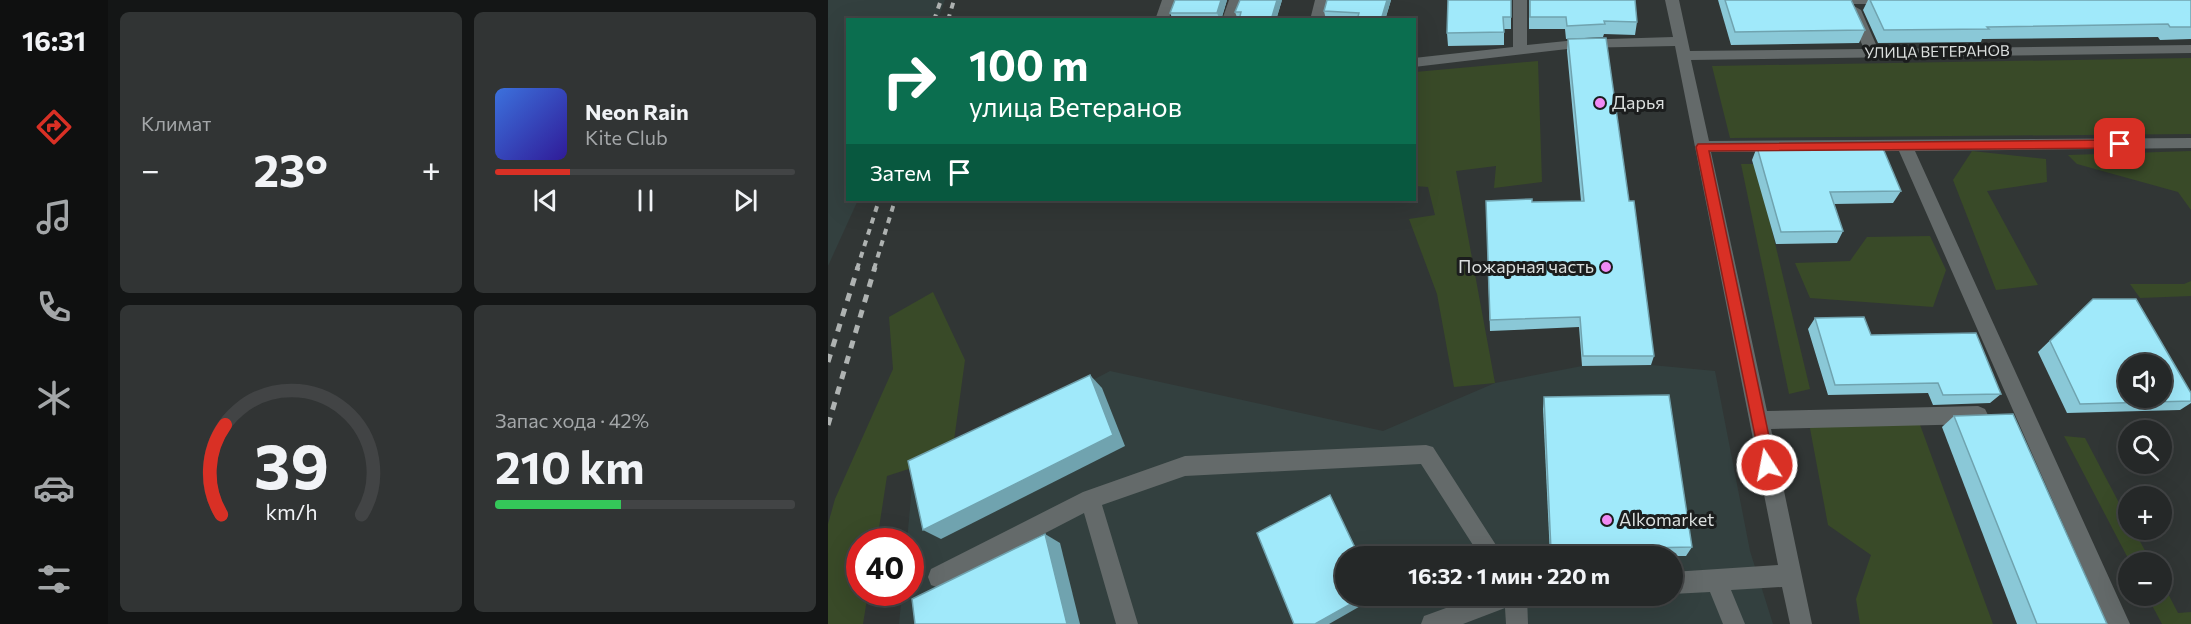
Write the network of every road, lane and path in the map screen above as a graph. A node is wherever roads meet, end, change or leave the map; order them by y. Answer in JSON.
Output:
{"nodes":[{"id":1,"x":1169,"y":0,"type":"edge"},
{"id":2,"x":1236,"y":0,"type":"edge"},
{"id":3,"x":1322,"y":0,"type":"edge"},
{"id":4,"x":1520,"y":0,"type":"edge"},
{"id":5,"x":1672,"y":0,"type":"edge"},
{"id":6,"x":1784,"y":0,"type":"edge"},
{"id":7,"x":1850,"y":0,"type":"edge"},
{"id":8,"x":1904,"y":0,"type":"edge"},
{"id":9,"x":1162,"y":18,"type":"edge"},
{"id":10,"x":1230,"y":18,"type":"edge"},
{"id":11,"x":1318,"y":18,"type":"edge"},
{"id":12,"x":1681,"y":41,"type":"junction"},
{"id":13,"x":2191,"y":49,"type":"edge"},
{"id":14,"x":1520,"y":50,"type":"junction"},
{"id":15,"x":1872,"y":52,"type":"junction"},
{"id":16,"x":1684,"y":56,"type":"junction"},
{"id":17,"x":1416,"y":63,"type":"edge"},
{"id":18,"x":2191,"y":143,"type":"edge"},
{"id":19,"x":1905,"y":146,"type":"junction"},
{"id":20,"x":1702,"y":147,"type":"junction"},
{"id":21,"x":2025,"y":414,"type":"junction"},
{"id":22,"x":1758,"y":420,"type":"junction"},
{"id":23,"x":1090,"y":499,"type":"junction"},
{"id":24,"x":1485,"y":546,"type":"edge"},
{"id":25,"x":1790,"y":575,"type":"junction"},
{"id":26,"x":939,"y":577,"type":"dead end"},
{"id":27,"x":1716,"y":580,"type":"junction"},
{"id":28,"x":1683,"y":582,"type":"edge"},
{"id":29,"x":1481,"y":606,"type":"edge"},
{"id":30,"x":1516,"y":606,"type":"edge"},
{"id":31,"x":1127,"y":624,"type":"edge"},
{"id":32,"x":1432,"y":624,"type":"edge"},
{"id":33,"x":1517,"y":624,"type":"edge"},
{"id":34,"x":1734,"y":624,"type":"edge"},
{"id":35,"x":1801,"y":624,"type":"edge"},
{"id":36,"x":2119,"y":624,"type":"edge"}],
"edges":[{"from":1,"to":9,"type":"street"},
{"from":2,"to":10,"type":"street"},
{"from":3,"to":11,"type":"street"},
{"from":4,"to":14,"type":"street"},
{"from":5,"to":12,"type":"street"},
{"from":6,"to":7,"type":"street"},
{"from":7,"to":8,"type":"street"},
{"from":7,"to":15,"type":"street"},
{"from":12,"to":14,"type":"street"},
{"from":12,"to":16,"type":"street"},
{"from":13,"to":15,"type":"street","name":"УЛИЦА ВЕТЕРАНОВ"},
{"from":14,"to":17,"type":"street"},
{"from":15,"to":16,"type":"street","name":"УЛИЦА ВЕТЕРАНОВ"},
{"from":16,"to":20,"type":"street"},
{"from":18,"to":19,"type":"street"},
{"from":19,"to":20,"type":"street"},
{"from":19,"to":21,"type":"street"},
{"from":20,"to":22,"type":"street"},
{"from":21,"to":22,"type":"street"},
{"from":21,"to":36,"type":"street"},
{"from":22,"to":25,"type":"street"},
{"from":23,"to":24,"type":"street"},
{"from":23,"to":26,"type":"street"},
{"from":23,"to":31,"type":"street"},
{"from":25,"to":27,"type":"street"},
{"from":25,"to":35,"type":"street"},
{"from":27,"to":28,"type":"street"},
{"from":27,"to":34,"type":"street"},
{"from":29,"to":32,"type":"street"},
{"from":30,"to":33,"type":"street"}]}
